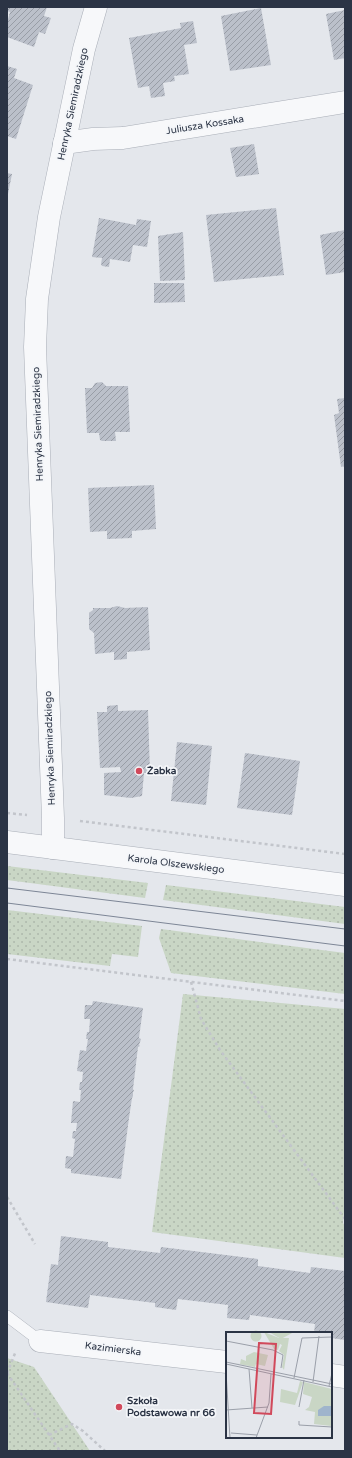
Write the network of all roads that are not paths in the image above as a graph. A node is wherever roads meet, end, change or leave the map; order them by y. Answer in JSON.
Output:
{"nodes":[{"id":1,"x":96,"y":7,"type":"edge"},
{"id":2,"x":345,"y":102,"type":"edge"},
{"id":3,"x":64,"y":143,"type":"junction"},
{"id":4,"x":7,"y":842,"type":"edge"},
{"id":5,"x":53,"y":848,"type":"junction"},
{"id":6,"x":345,"y":885,"type":"edge"},
{"id":7,"x":7,"y":1316,"type":"edge"},
{"id":8,"x":40,"y":1341,"type":"joint"},
{"id":9,"x":226,"y":1362,"type":"edge"},
{"id":10,"x":332,"y":1375,"type":"edge"},
{"id":11,"x":345,"y":1377,"type":"edge"}],
"edges":[{"from":1,"to":3,"type":"street","name":"Henryka Siemiradzkiego"},
{"from":2,"to":3,"type":"street","name":"Juliusza Kossaka"},
{"from":3,"to":5,"type":"street","name":"Henryka Siemiradzkiego"},
{"from":4,"to":5,"type":"street","name":"Karola Olszewskiego"},
{"from":5,"to":6,"type":"street","name":"Karola Olszewskiego"},
{"from":7,"to":8,"type":"lane","name":"Kazimierska"},
{"from":8,"to":9,"type":"street","name":"Kazimierska"},
{"from":10,"to":11,"type":"street"}]}
